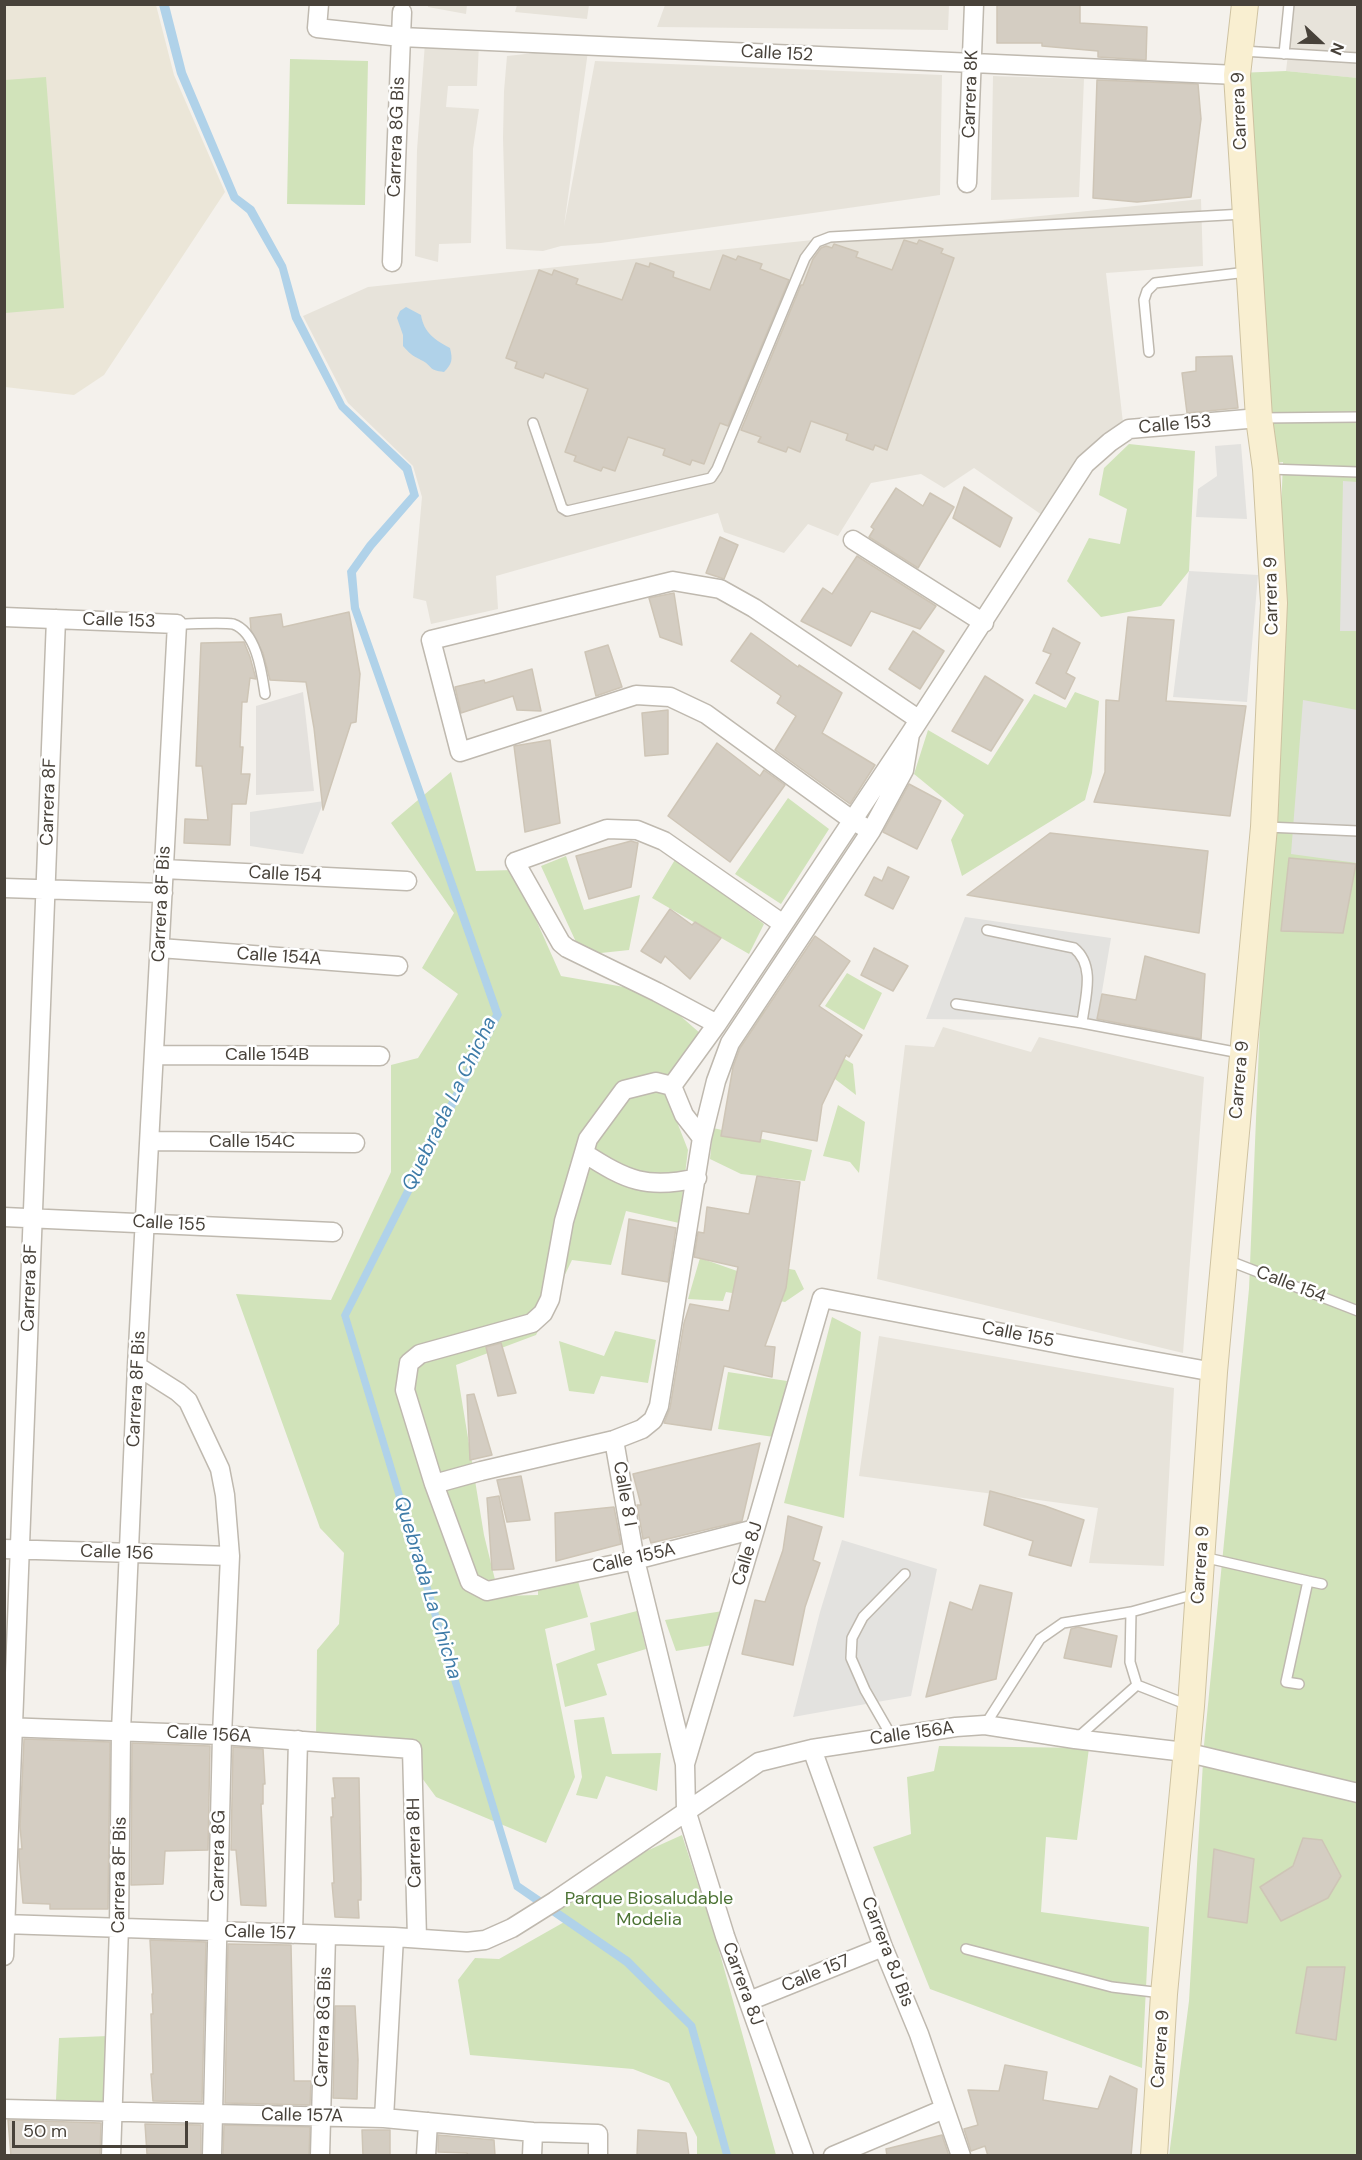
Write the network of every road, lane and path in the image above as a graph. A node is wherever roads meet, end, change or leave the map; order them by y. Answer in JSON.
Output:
{"nodes":[{"id":1,"x":319,"y":4,"type":"edge"},
{"id":2,"x":974,"y":4,"type":"edge"},
{"id":3,"x":1245,"y":4,"type":"edge"},
{"id":4,"x":1288,"y":4,"type":"edge"},
{"id":5,"x":402,"y":12,"type":"dead end"},
{"id":6,"x":401,"y":37,"type":"junction"},
{"id":7,"x":1284,"y":54,"type":"junction"},
{"id":8,"x":1358,"y":58,"type":"edge"},
{"id":9,"x":972,"y":63,"type":"junction"},
{"id":10,"x":1238,"y":63,"type":"junction"},
{"id":11,"x":967,"y":183,"type":"dead end"},
{"id":12,"x":1246,"y":214,"type":"junction"},
{"id":13,"x":392,"y":262,"type":"dead end"},
{"id":14,"x":1250,"y":271,"type":"junction"},
{"id":15,"x":1149,"y":352,"type":"dead end"},
{"id":16,"x":1358,"y":417,"type":"edge"},
{"id":17,"x":1259,"y":418,"type":"junction"},
{"id":18,"x":533,"y":423,"type":"dead end"},
{"id":19,"x":1266,"y":469,"type":"junction"},
{"id":20,"x":1358,"y":472,"type":"edge"},
{"id":21,"x":853,"y":540,"type":"dead end"},
{"id":22,"x":4,"y":617,"type":"edge"},
{"id":23,"x":56,"y":619,"type":"junction"},
{"id":24,"x":984,"y":623,"type":"junction"},
{"id":25,"x":177,"y":624,"type":"junction"},
{"id":26,"x":265,"y":694,"type":"dead end"},
{"id":27,"x":914,"y":727,"type":"junction"},
{"id":28,"x":852,"y":820,"type":"junction"},
{"id":29,"x":1264,"y":827,"type":"junction"},
{"id":30,"x":871,"y":831,"type":"junction"},
{"id":31,"x":1358,"y":831,"type":"edge"},
{"id":32,"x":164,"y":869,"type":"junction"},
{"id":33,"x":407,"y":881,"type":"dead end"},
{"id":34,"x":4,"y":888,"type":"edge"},
{"id":35,"x":46,"y":889,"type":"junction"},
{"id":36,"x":163,"y":893,"type":"junction"},
{"id":37,"x":783,"y":924,"type":"junction"},
{"id":38,"x":987,"y":930,"type":"dead end"},
{"id":39,"x":160,"y":948,"type":"junction"},
{"id":40,"x":398,"y":966,"type":"dead end"},
{"id":41,"x":956,"y":1004,"type":"dead end"},
{"id":42,"x":1082,"y":1023,"type":"junction"},
{"id":43,"x":717,"y":1024,"type":"junction"},
{"id":44,"x":1242,"y":1054,"type":"junction"},
{"id":45,"x":154,"y":1055,"type":"junction"},
{"id":46,"x":380,"y":1056,"type":"dead end"},
{"id":47,"x":672,"y":1086,"type":"junction"},
{"id":48,"x":702,"y":1138,"type":"junction"},
{"id":49,"x":150,"y":1141,"type":"junction"},
{"id":50,"x":355,"y":1143,"type":"dead end"},
{"id":51,"x":584,"y":1154,"type":"junction"},
{"id":52,"x":697,"y":1178,"type":"junction"},
{"id":53,"x":4,"y":1217,"type":"edge"},
{"id":54,"x":33,"y":1218,"type":"junction"},
{"id":55,"x":145,"y":1223,"type":"junction"},
{"id":56,"x":333,"y":1232,"type":"dead end"},
{"id":57,"x":1224,"y":1260,"type":"junction"},
{"id":58,"x":822,"y":1298,"type":"joint"},
{"id":59,"x":1358,"y":1311,"type":"edge"},
{"id":60,"x":138,"y":1366,"type":"junction"},
{"id":61,"x":1214,"y":1372,"type":"junction"},
{"id":62,"x":614,"y":1440,"type":"junction"},
{"id":63,"x":434,"y":1484,"type":"junction"},
{"id":64,"x":755,"y":1529,"type":"junction"},
{"id":65,"x":12,"y":1549,"type":"edge"},
{"id":66,"x":129,"y":1553,"type":"junction"},
{"id":67,"x":230,"y":1556,"type":"junction"},
{"id":68,"x":1201,"y":1557,"type":"junction"},
{"id":69,"x":635,"y":1560,"type":"junction"},
{"id":70,"x":905,"y":1574,"type":"dead end"},
{"id":71,"x":1308,"y":1581,"type":"junction"},
{"id":72,"x":1322,"y":1584,"type":"dead end"},
{"id":73,"x":1199,"y":1594,"type":"junction"},
{"id":74,"x":1131,"y":1612,"type":"junction"},
{"id":75,"x":1137,"y":1684,"type":"junction"},
{"id":76,"x":1299,"y":1684,"type":"dead end"},
{"id":77,"x":1191,"y":1706,"type":"junction"},
{"id":78,"x":985,"y":1725,"type":"junction"},
{"id":79,"x":9,"y":1727,"type":"edge"},
{"id":80,"x":121,"y":1731,"type":"junction"},
{"id":81,"x":222,"y":1735,"type":"junction"},
{"id":82,"x":892,"y":1737,"type":"junction"},
{"id":83,"x":1075,"y":1739,"type":"junction"},
{"id":84,"x":298,"y":1740,"type":"junction"},
{"id":85,"x":412,"y":1749,"type":"joint"},
{"id":86,"x":812,"y":1749,"type":"junction"},
{"id":87,"x":1185,"y":1752,"type":"junction"},
{"id":88,"x":685,"y":1764,"type":"junction"},
{"id":89,"x":1358,"y":1793,"type":"edge"},
{"id":90,"x":686,"y":1810,"type":"junction"},
{"id":91,"x":5,"y":1924,"type":"edge"},
{"id":92,"x":119,"y":1928,"type":"junction"},
{"id":93,"x":512,"y":1928,"type":"joint"},
{"id":94,"x":217,"y":1931,"type":"junction"},
{"id":95,"x":293,"y":1934,"type":"junction"},
{"id":96,"x":326,"y":1935,"type":"junction"},
{"id":97,"x":394,"y":1937,"type":"junction"},
{"id":98,"x":417,"y":1938,"type":"junction"},
{"id":99,"x":883,"y":1947,"type":"junction"},
{"id":100,"x":966,"y":1949,"type":"dead end"},
{"id":101,"x":4,"y":1956,"type":"edge"},
{"id":102,"x":1164,"y":1994,"type":"junction"},
{"id":103,"x":749,"y":2001,"type":"junction"},
{"id":104,"x":4,"y":2109,"type":"edge"},
{"id":105,"x":944,"y":2109,"type":"junction"},
{"id":106,"x":113,"y":2111,"type":"junction"},
{"id":107,"x":213,"y":2114,"type":"junction"},
{"id":108,"x":321,"y":2116,"type":"junction"},
{"id":109,"x":384,"y":2118,"type":"junction"},
{"id":110,"x":428,"y":2122,"type":"junction"},
{"id":111,"x":533,"y":2132,"type":"junction"},
{"id":112,"x":111,"y":2156,"type":"edge"},
{"id":113,"x":212,"y":2156,"type":"edge"},
{"id":114,"x":320,"y":2156,"type":"edge"},
{"id":115,"x":426,"y":2156,"type":"edge"},
{"id":116,"x":532,"y":2156,"type":"edge"},
{"id":117,"x":598,"y":2156,"type":"edge"},
{"id":118,"x":804,"y":2156,"type":"edge"},
{"id":119,"x":833,"y":2156,"type":"edge"},
{"id":120,"x":961,"y":2156,"type":"edge"},
{"id":121,"x":1154,"y":2156,"type":"edge"}],
"edges":[{"from":1,"to":6,"type":"street","name":"Calle 152"},
{"from":2,"to":9,"type":"street","name":"Carrera 8K"},
{"from":3,"to":10,"type":"street","name":"Carrera 9"},
{"from":4,"to":7,"type":"lane"},
{"from":5,"to":6,"type":"street","name":"Carrera 8G Bis"},
{"from":6,"to":9,"type":"street","name":"Calle 152"},
{"from":6,"to":13,"type":"street","name":"Carrera 8G Bis"},
{"from":7,"to":8,"type":"lane"},
{"from":7,"to":10,"type":"lane"},
{"from":9,"to":10,"type":"street","name":"Calle 152"},
{"from":9,"to":11,"type":"street","name":"Carrera 8K"},
{"from":10,"to":12,"type":"street","name":"Carrera 9"},
{"from":12,"to":14,"type":"street","name":"Carrera 9"},
{"from":12,"to":18,"type":"lane"},
{"from":14,"to":15,"type":"lane"},
{"from":14,"to":17,"type":"street","name":"Carrera 9"},
{"from":16,"to":17,"type":"lane","name":"Calle 153"},
{"from":17,"to":19,"type":"street","name":"Carrera 9"},
{"from":17,"to":24,"type":"street","name":"Calle 153"},
{"from":19,"to":20,"type":"lane"},
{"from":19,"to":29,"type":"street","name":"Carrera 9"},
{"from":21,"to":24,"type":"street"},
{"from":22,"to":23,"type":"street","name":"Calle 153"},
{"from":23,"to":25,"type":"street","name":"Calle 153"},
{"from":23,"to":35,"type":"street","name":"Carrera 8F"},
{"from":24,"to":27,"type":"street","name":"Calle 153"},
{"from":25,"to":26,"type":"lane","name":"Calle 153"},
{"from":25,"to":32,"type":"street","name":"Carrera 8F Bis"},
{"from":27,"to":28,"type":"street","name":"Calle 153"},
{"from":27,"to":28,"type":"street"},
{"from":27,"to":30,"type":"street","name":"Calle 8 I"},
{"from":28,"to":30,"type":"street"},
{"from":28,"to":37,"type":"street","name":"Calle 153"},
{"from":29,"to":31,"type":"lane"},
{"from":29,"to":44,"type":"street","name":"Carrera 9"},
{"from":30,"to":48,"type":"street","name":"Calle 8 I"},
{"from":32,"to":33,"type":"street","name":"Calle 154"},
{"from":32,"to":36,"type":"street","name":"Carrera 8F Bis"},
{"from":34,"to":35,"type":"street"},
{"from":35,"to":36,"type":"street"},
{"from":35,"to":54,"type":"street","name":"Carrera 8F"},
{"from":36,"to":39,"type":"street","name":"Carrera 8F Bis"},
{"from":37,"to":43,"type":"street","name":"Calle 153"},
{"from":37,"to":43,"type":"street"},
{"from":38,"to":42,"type":"lane"},
{"from":39,"to":40,"type":"street","name":"Calle 154A"},
{"from":39,"to":45,"type":"street","name":"Carrera 8F Bis"},
{"from":41,"to":42,"type":"lane"},
{"from":42,"to":44,"type":"lane"},
{"from":43,"to":47,"type":"street","name":"Calle 153"},
{"from":44,"to":57,"type":"street","name":"Carrera 9"},
{"from":45,"to":46,"type":"street","name":"Calle 154B"},
{"from":45,"to":49,"type":"street","name":"Carrera 8F Bis"},
{"from":47,"to":48,"type":"street"},
{"from":47,"to":51,"type":"street"},
{"from":48,"to":52,"type":"street","name":"Calle 8 I"},
{"from":49,"to":50,"type":"street","name":"Calle 154C"},
{"from":49,"to":55,"type":"street","name":"Carrera 8F Bis"},
{"from":51,"to":52,"type":"street"},
{"from":51,"to":63,"type":"street","name":"Calle 155A"},
{"from":52,"to":62,"type":"street","name":"Calle 8 I"},
{"from":53,"to":54,"type":"street","name":"Calle 155"},
{"from":54,"to":55,"type":"street","name":"Calle 155"},
{"from":54,"to":65,"type":"street","name":"Carrera 8F"},
{"from":55,"to":56,"type":"street","name":"Calle 155"},
{"from":55,"to":60,"type":"street","name":"Carrera 8F Bis"},
{"from":57,"to":59,"type":"lane","name":"Calle 154"},
{"from":57,"to":61,"type":"street","name":"Carrera 9"},
{"from":58,"to":61,"type":"street","name":"Calle 155"},
{"from":58,"to":64,"type":"street","name":"Calle 8J"},
{"from":60,"to":66,"type":"street","name":"Carrera 8F Bis"},
{"from":60,"to":67,"type":"street","name":"Carrera 8G"},
{"from":61,"to":68,"type":"street","name":"Carrera 9"},
{"from":62,"to":63,"type":"street"},
{"from":62,"to":69,"type":"street","name":"Calle 8 I"},
{"from":63,"to":69,"type":"street","name":"Calle 155A"},
{"from":64,"to":69,"type":"street","name":"Calle 155A"},
{"from":64,"to":88,"type":"street","name":"Calle 8J"},
{"from":65,"to":66,"type":"street","name":"Calle 156"},
{"from":65,"to":79,"type":"street","name":"Carrera 8F"},
{"from":66,"to":67,"type":"street","name":"Calle 156"},
{"from":66,"to":80,"type":"street","name":"Carrera 8F Bis"},
{"from":67,"to":81,"type":"street","name":"Carrera 8G"},
{"from":68,"to":71,"type":"lane"},
{"from":68,"to":73,"type":"street","name":"Carrera 9"},
{"from":69,"to":88,"type":"street","name":"Calle 8 I"},
{"from":70,"to":82,"type":"lane"},
{"from":71,"to":72,"type":"lane"},
{"from":71,"to":76,"type":"lane"},
{"from":73,"to":74,"type":"lane"},
{"from":73,"to":77,"type":"street","name":"Carrera 9"},
{"from":74,"to":75,"type":"lane"},
{"from":74,"to":78,"type":"lane"},
{"from":75,"to":77,"type":"lane"},
{"from":75,"to":83,"type":"lane"},
{"from":77,"to":87,"type":"street","name":"Carrera 9"},
{"from":78,"to":82,"type":"street","name":"Calle 156A"},
{"from":78,"to":83,"type":"street","name":"Calle 156A"},
{"from":79,"to":80,"type":"street","name":"Calle 156A"},
{"from":79,"to":91,"type":"street","name":"Carrera 8F"},
{"from":80,"to":81,"type":"street","name":"Calle 156A"},
{"from":80,"to":92,"type":"street","name":"Carrera 8F Bis"},
{"from":81,"to":84,"type":"street","name":"Calle 156A"},
{"from":81,"to":94,"type":"street","name":"Carrera 8G"},
{"from":82,"to":86,"type":"street","name":"Calle 156A"},
{"from":83,"to":87,"type":"street","name":"Calle 156A"},
{"from":84,"to":85,"type":"street","name":"Calle 156A"},
{"from":84,"to":95,"type":"street"},
{"from":85,"to":98,"type":"street","name":"Carrera 8H"},
{"from":86,"to":90,"type":"street","name":"Calle 156A"},
{"from":86,"to":99,"type":"street","name":"Carrera 8J Bis"},
{"from":87,"to":89,"type":"street","name":"Calle 156A"},
{"from":87,"to":102,"type":"street","name":"Carrera 9"},
{"from":88,"to":90,"type":"street","name":"Calle 8J"},
{"from":90,"to":93,"type":"street","name":"Calle 156A"},
{"from":90,"to":103,"type":"street","name":"Carrera 8J"},
{"from":91,"to":92,"type":"street","name":"Calle 157"},
{"from":91,"to":101,"type":"street","name":"Carrera 8F"},
{"from":92,"to":94,"type":"street","name":"Calle 157"},
{"from":92,"to":106,"type":"street","name":"Carrera 8F Bis"},
{"from":93,"to":98,"type":"street","name":"Calle 157"},
{"from":94,"to":95,"type":"street","name":"Calle 157"},
{"from":94,"to":107,"type":"street","name":"Carrera 8G"},
{"from":95,"to":96,"type":"street","name":"Calle 157"},
{"from":96,"to":97,"type":"street","name":"Calle 157"},
{"from":96,"to":108,"type":"street","name":"Carrera 8G Bis"},
{"from":97,"to":98,"type":"street","name":"Calle 157"},
{"from":97,"to":109,"type":"street"},
{"from":99,"to":103,"type":"street","name":"Calle 157"},
{"from":99,"to":105,"type":"street","name":"Carrera 8J Bis"},
{"from":100,"to":102,"type":"lane"},
{"from":102,"to":121,"type":"street","name":"Carrera 9"},
{"from":103,"to":118,"type":"street","name":"Carrera 8J"},
{"from":104,"to":106,"type":"street","name":"Calle 157A"},
{"from":105,"to":119,"type":"street"},
{"from":105,"to":120,"type":"street","name":"Carrera 8J Bis"},
{"from":106,"to":107,"type":"street","name":"Calle 157A"},
{"from":106,"to":112,"type":"street","name":"Carrera 8F Bis"},
{"from":107,"to":108,"type":"street","name":"Calle 157A"},
{"from":107,"to":113,"type":"street","name":"Carrera 8G"},
{"from":108,"to":109,"type":"street","name":"Calle 157A"},
{"from":108,"to":114,"type":"street","name":"Carrera 8G Bis"},
{"from":109,"to":110,"type":"street","name":"Calle 157A"},
{"from":110,"to":111,"type":"street","name":"Calle 157A"},
{"from":110,"to":115,"type":"street"},
{"from":111,"to":116,"type":"street"},
{"from":111,"to":117,"type":"street","name":"Calle 157A"}]}
